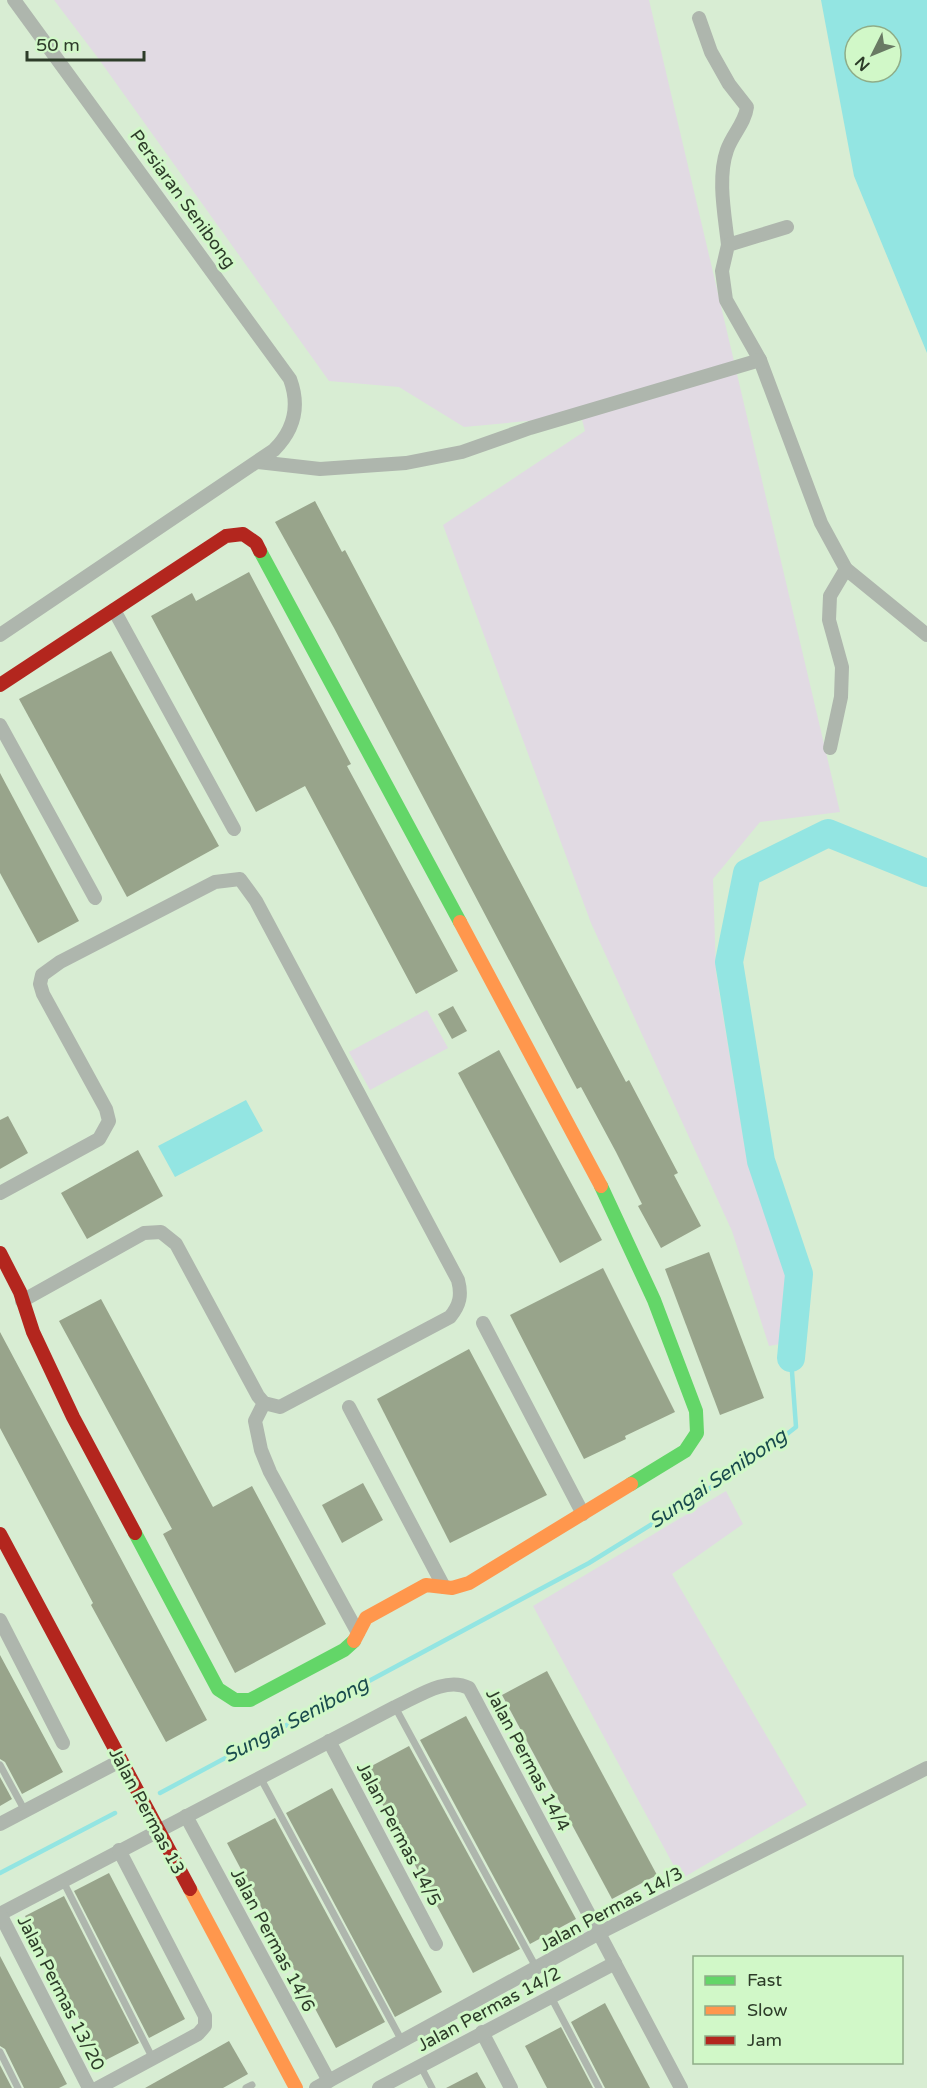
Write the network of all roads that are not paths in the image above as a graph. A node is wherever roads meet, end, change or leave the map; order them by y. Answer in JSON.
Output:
{"nodes":[{"id":1,"x":14,"y":0,"type":"edge"},
{"id":2,"x":699,"y":18,"type":"dead end"},
{"id":3,"x":787,"y":227,"type":"dead end"},
{"id":4,"x":728,"y":245,"type":"junction"},
{"id":5,"x":760,"y":360,"type":"junction"},
{"id":6,"x":258,"y":462,"type":"junction"},
{"id":7,"x":846,"y":569,"type":"junction"},
{"id":8,"x":114,"y":610,"type":"junction"},
{"id":9,"x":0,"y":635,"type":"edge"},
{"id":10,"x":927,"y":635,"type":"edge"},
{"id":11,"x":0,"y":685,"type":"edge"},
{"id":12,"x":0,"y":725,"type":"edge"},
{"id":13,"x":830,"y":748,"type":"dead end"},
{"id":14,"x":234,"y":829,"type":"dead end"},
{"id":15,"x":95,"y":898,"type":"dead end"},
{"id":16,"x":0,"y":1193,"type":"edge"},
{"id":17,"x":2,"y":1262,"type":"edge"},
{"id":18,"x":22,"y":1301,"type":"junction"},
{"id":19,"x":483,"y":1323,"type":"dead end"},
{"id":20,"x":264,"y":1403,"type":"junction"},
{"id":21,"x":349,"y":1407,"type":"dead end"},
{"id":22,"x":583,"y":1514,"type":"junction"},
{"id":23,"x":1,"y":1539,"type":"edge"},
{"id":24,"x":444,"y":1587,"type":"junction"},
{"id":25,"x":0,"y":1620,"type":"edge"},
{"id":26,"x":358,"y":1633,"type":"junction"},
{"id":27,"x":395,"y":1707,"type":"junction"},
{"id":28,"x":329,"y":1741,"type":"junction"},
{"id":29,"x":63,"y":1743,"type":"dead end"},
{"id":30,"x":120,"y":1761,"type":"junction"},
{"id":31,"x":0,"y":1765,"type":"edge"},
{"id":32,"x":927,"y":1767,"type":"edge"},
{"id":33,"x":260,"y":1777,"type":"junction"},
{"id":34,"x":25,"y":1811,"type":"junction"},
{"id":35,"x":186,"y":1816,"type":"junction"},
{"id":36,"x":0,"y":1824,"type":"edge"},
{"id":37,"x":156,"y":1831,"type":"junction"},
{"id":38,"x":119,"y":1850,"type":"junction"},
{"id":39,"x":63,"y":1881,"type":"junction"},
{"id":40,"x":0,"y":1914,"type":"edge"},
{"id":41,"x":601,"y":1932,"type":"junction"},
{"id":42,"x":436,"y":1944,"type":"dead end"},
{"id":43,"x":615,"y":1963,"type":"junction"},
{"id":44,"x":537,"y":1969,"type":"junction"},
{"id":45,"x":551,"y":1997,"type":"junction"},
{"id":46,"x":482,"y":2032,"type":"junction"},
{"id":47,"x":402,"y":2042,"type":"junction"},
{"id":48,"x":0,"y":2052,"type":"edge"},
{"id":49,"x":153,"y":2059,"type":"junction"},
{"id":50,"x":420,"y":2065,"type":"junction"},
{"id":51,"x":329,"y":2081,"type":"junction"},
{"id":52,"x":18,"y":2088,"type":"edge"},
{"id":53,"x":89,"y":2088,"type":"edge"},
{"id":54,"x":98,"y":2088,"type":"edge"},
{"id":55,"x":296,"y":2088,"type":"edge"},
{"id":56,"x":316,"y":2088,"type":"edge"},
{"id":57,"x":379,"y":2088,"type":"edge"},
{"id":58,"x":432,"y":2088,"type":"edge"},
{"id":59,"x":511,"y":2088,"type":"edge"},
{"id":60,"x":599,"y":2088,"type":"edge"},
{"id":61,"x":681,"y":2088,"type":"edge"}],
"edges":[{"from":1,"to":6,"type":"street","name":"Persiaran Senibong"},
{"from":2,"to":4,"type":"street"},
{"from":3,"to":4,"type":"street"},
{"from":4,"to":5,"type":"street"},
{"from":5,"to":6,"type":"street"},
{"from":5,"to":7,"type":"street"},
{"from":6,"to":9,"type":"street"},
{"from":7,"to":10,"type":"street"},
{"from":7,"to":13,"type":"street"},
{"from":8,"to":11,"type":"street"},
{"from":8,"to":14,"type":"street"},
{"from":8,"to":22,"type":"street"},
{"from":12,"to":15,"type":"street"},
{"from":16,"to":20,"type":"street"},
{"from":17,"to":18,"type":"street"},
{"from":18,"to":20,"type":"street"},
{"from":18,"to":26,"type":"street"},
{"from":19,"to":22,"type":"street"},
{"from":20,"to":26,"type":"street"},
{"from":21,"to":24,"type":"street"},
{"from":22,"to":24,"type":"street"},
{"from":23,"to":30,"type":"street","name":"Jalan Permas 13"},
{"from":24,"to":26,"type":"street"},
{"from":25,"to":29,"type":"street"},
{"from":27,"to":28,"type":"street","name":"Jalan Permas 14/4"},
{"from":27,"to":41,"type":"street","name":"Jalan Permas 14/4"},
{"from":27,"to":44,"type":"lane"},
{"from":28,"to":33,"type":"street","name":"Jalan Permas 14/4"},
{"from":28,"to":42,"type":"street","name":"Jalan Permas 14/5"},
{"from":30,"to":34,"type":"street"},
{"from":30,"to":37,"type":"street","name":"Jalan Permas 13"},
{"from":31,"to":34,"type":"lane"},
{"from":32,"to":41,"type":"street","name":"Jalan Permas 14/3"},
{"from":33,"to":35,"type":"street","name":"Jalan Permas 14/4"},
{"from":33,"to":47,"type":"lane"},
{"from":34,"to":36,"type":"street"},
{"from":35,"to":37,"type":"street","name":"Jalan Permas 14/4"},
{"from":35,"to":51,"type":"street","name":"Jalan Permas 14/6"},
{"from":37,"to":38,"type":"street","name":"Jalan Permas 14/4"},
{"from":37,"to":55,"type":"street","name":"Jalan Permas 13"},
{"from":38,"to":39,"type":"street","name":"Jalan Permas 14/4"},
{"from":38,"to":49,"type":"street"},
{"from":39,"to":40,"type":"street","name":"Jalan Permas 14/4"},
{"from":39,"to":49,"type":"lane"},
{"from":40,"to":53,"type":"street","name":"Jalan Permas 13/20"},
{"from":41,"to":43,"type":"street"},
{"from":41,"to":44,"type":"street","name":"Jalan Permas 14/3"},
{"from":43,"to":45,"type":"street","name":"Jalan Permas 14/2"},
{"from":43,"to":61,"type":"street"},
{"from":44,"to":47,"type":"street","name":"Jalan Permas 14/3"},
{"from":45,"to":46,"type":"street","name":"Jalan Permas 14/2"},
{"from":45,"to":60,"type":"lane"},
{"from":46,"to":50,"type":"street","name":"Jalan Permas 14/2"},
{"from":46,"to":59,"type":"street"},
{"from":47,"to":51,"type":"street","name":"Jalan Permas 14/3"},
{"from":48,"to":52,"type":"lane"},
{"from":49,"to":54,"type":"street"},
{"from":50,"to":57,"type":"street","name":"Jalan Permas 14/2"},
{"from":50,"to":58,"type":"lane"},
{"from":51,"to":56,"type":"street","name":"Jalan Permas 14/3"}]}
